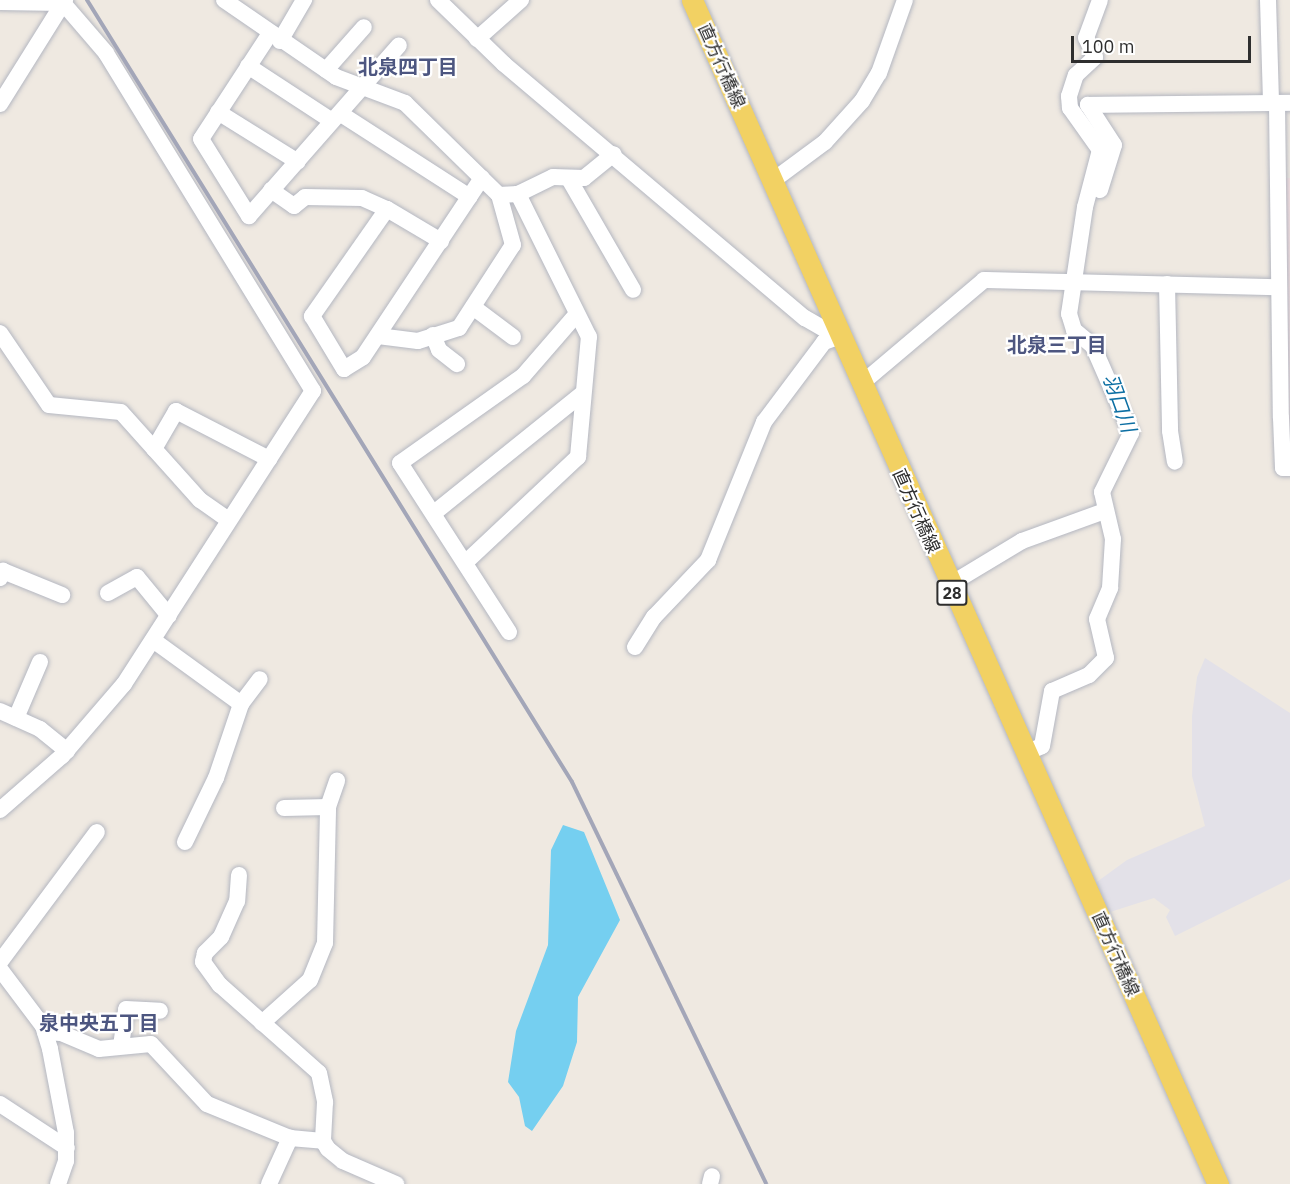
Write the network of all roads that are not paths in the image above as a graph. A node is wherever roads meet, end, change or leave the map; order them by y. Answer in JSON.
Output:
{"nodes":[{"id":1,"x":225,"y":0,"type":"edge"},
{"id":2,"x":304,"y":0,"type":"edge"},
{"id":3,"x":438,"y":0,"type":"edge"},
{"id":4,"x":521,"y":0,"type":"edge"},
{"id":5,"x":692,"y":0,"type":"edge"},
{"id":6,"x":905,"y":0,"type":"edge"},
{"id":7,"x":1100,"y":0,"type":"edge"},
{"id":8,"x":1268,"y":0,"type":"edge"},
{"id":9,"x":0,"y":2,"type":"edge"},
{"id":10,"x":64,"y":2,"type":"edge"},
{"id":11,"x":364,"y":27,"type":"dead end"},
{"id":12,"x":274,"y":38,"type":"junction"},
{"id":13,"x":477,"y":39,"type":"junction"},
{"id":14,"x":399,"y":45,"type":"dead end"},
{"id":15,"x":248,"y":66,"type":"junction"},
{"id":16,"x":326,"y":70,"type":"junction"},
{"id":17,"x":361,"y":88,"type":"junction"},
{"id":18,"x":1279,"y":103,"type":"edge"},
{"id":19,"x":0,"y":104,"type":"edge"},
{"id":20,"x":218,"y":112,"type":"junction"},
{"id":21,"x":337,"y":117,"type":"junction"},
{"id":22,"x":614,"y":154,"type":"junction"},
{"id":23,"x":298,"y":162,"type":"junction"},
{"id":24,"x":482,"y":178,"type":"junction"},
{"id":25,"x":569,"y":179,"type":"junction"},
{"id":26,"x":771,"y":182,"type":"junction"},
{"id":27,"x":1089,"y":189,"type":"junction"},
{"id":28,"x":271,"y":190,"type":"junction"},
{"id":29,"x":518,"y":194,"type":"junction"},
{"id":30,"x":499,"y":195,"type":"junction"},
{"id":31,"x":470,"y":197,"type":"junction"},
{"id":32,"x":387,"y":209,"type":"junction"},
{"id":33,"x":441,"y":241,"type":"junction"},
{"id":34,"x":1074,"y":280,"type":"junction"},
{"id":35,"x":1167,"y":284,"type":"junction"},
{"id":36,"x":1280,"y":287,"type":"junction"},
{"id":37,"x":633,"y":290,"type":"dead end"},
{"id":38,"x":473,"y":307,"type":"junction"},
{"id":39,"x":576,"y":315,"type":"junction"},
{"id":40,"x":0,"y":333,"type":"edge"},
{"id":41,"x":433,"y":335,"type":"junction"},
{"id":42,"x":378,"y":336,"type":"junction"},
{"id":43,"x":513,"y":337,"type":"dead end"},
{"id":44,"x":838,"y":337,"type":"junction"},
{"id":45,"x":457,"y":364,"type":"dead end"},
{"id":46,"x":861,"y":384,"type":"junction"},
{"id":47,"x":581,"y":395,"type":"junction"},
{"id":48,"x":154,"y":449,"type":"junction"},
{"id":49,"x":269,"y":459,"type":"junction"},
{"id":50,"x":1175,"y":462,"type":"dead end"},
{"id":51,"x":1290,"y":468,"type":"edge"},
{"id":52,"x":434,"y":513,"type":"junction"},
{"id":53,"x":1102,"y":513,"type":"dead end"},
{"id":54,"x":230,"y":520,"type":"junction"},
{"id":55,"x":466,"y":562,"type":"junction"},
{"id":56,"x":0,"y":578,"type":"edge"},
{"id":57,"x":949,"y":585,"type":"junction"},
{"id":58,"x":108,"y":593,"type":"dead end"},
{"id":59,"x":62,"y":595,"type":"dead end"},
{"id":60,"x":169,"y":616,"type":"junction"},
{"id":61,"x":509,"y":632,"type":"dead end"},
{"id":62,"x":153,"y":640,"type":"junction"},
{"id":63,"x":635,"y":646,"type":"dead end"},
{"id":64,"x":40,"y":662,"type":"dead end"},
{"id":65,"x":260,"y":679,"type":"dead end"},
{"id":66,"x":241,"y":704,"type":"junction"},
{"id":67,"x":0,"y":711,"type":"edge"},
{"id":68,"x":16,"y":718,"type":"junction"},
{"id":69,"x":67,"y":751,"type":"junction"},
{"id":70,"x":1025,"y":753,"type":"junction"},
{"id":71,"x":337,"y":781,"type":"dead end"},
{"id":72,"x":328,"y":807,"type":"junction"},
{"id":73,"x":284,"y":808,"type":"dead end"},
{"id":74,"x":0,"y":810,"type":"edge"},
{"id":75,"x":97,"y":832,"type":"dead end"},
{"id":76,"x":184,"y":842,"type":"dead end"},
{"id":77,"x":239,"y":875,"type":"dead end"},
{"id":78,"x":0,"y":962,"type":"edge"},
{"id":79,"x":0,"y":969,"type":"edge"},
{"id":80,"x":160,"y":1011,"type":"dead end"},
{"id":81,"x":262,"y":1023,"type":"junction"},
{"id":82,"x":45,"y":1032,"type":"junction"},
{"id":83,"x":121,"y":1046,"type":"junction"},
{"id":84,"x":0,"y":1104,"type":"edge"},
{"id":85,"x":290,"y":1138,"type":"junction"},
{"id":86,"x":323,"y":1141,"type":"junction"},
{"id":87,"x":67,"y":1148,"type":"junction"},
{"id":88,"x":58,"y":1184,"type":"edge"},
{"id":89,"x":269,"y":1184,"type":"edge"},
{"id":90,"x":396,"y":1184,"type":"edge"},
{"id":91,"x":1218,"y":1184,"type":"edge"}],
"edges":[{"from":1,"to":12,"type":"street"},
{"from":2,"to":12,"type":"street"},
{"from":3,"to":13,"type":"street"},
{"from":4,"to":13,"type":"street"},
{"from":5,"to":26,"type":"main road","name":"直方行橋線","number":"28"},
{"from":6,"to":26,"type":"street"},
{"from":7,"to":27,"type":"street"},
{"from":8,"to":18,"type":"street"},
{"from":9,"to":10,"type":"street"},
{"from":10,"to":19,"type":"street"},
{"from":10,"to":49,"type":"street"},
{"from":11,"to":16,"type":"street"},
{"from":12,"to":15,"type":"street"},
{"from":12,"to":16,"type":"street"},
{"from":13,"to":22,"type":"street"},
{"from":14,"to":17,"type":"street"},
{"from":15,"to":20,"type":"street"},
{"from":15,"to":21,"type":"street"},
{"from":16,"to":17,"type":"street"},
{"from":17,"to":21,"type":"street"},
{"from":17,"to":24,"type":"street"},
{"from":18,"to":27,"type":"street"},
{"from":18,"to":36,"type":"street"},
{"from":20,"to":23,"type":"street"},
{"from":20,"to":28,"type":"street"},
{"from":21,"to":23,"type":"street"},
{"from":21,"to":31,"type":"street"},
{"from":22,"to":25,"type":"street"},
{"from":22,"to":44,"type":"street"},
{"from":23,"to":28,"type":"street"},
{"from":24,"to":30,"type":"street"},
{"from":24,"to":31,"type":"street"},
{"from":25,"to":29,"type":"street"},
{"from":25,"to":37,"type":"street"},
{"from":26,"to":44,"type":"main road","name":"直方行橋線","number":"28"},
{"from":27,"to":34,"type":"street"},
{"from":28,"to":32,"type":"street"},
{"from":29,"to":30,"type":"street"},
{"from":29,"to":39,"type":"street"},
{"from":30,"to":38,"type":"street"},
{"from":31,"to":33,"type":"street"},
{"from":32,"to":33,"type":"street"},
{"from":32,"to":42,"type":"street"},
{"from":33,"to":42,"type":"street"},
{"from":34,"to":35,"type":"street"},
{"from":34,"to":46,"type":"street"},
{"from":34,"to":70,"type":"street"},
{"from":35,"to":36,"type":"street"},
{"from":35,"to":50,"type":"street"},
{"from":36,"to":51,"type":"street"},
{"from":38,"to":41,"type":"street"},
{"from":38,"to":43,"type":"street"},
{"from":39,"to":47,"type":"street"},
{"from":39,"to":52,"type":"street"},
{"from":40,"to":48,"type":"street"},
{"from":41,"to":42,"type":"street"},
{"from":41,"to":45,"type":"street"},
{"from":44,"to":46,"type":"main road","name":"直方行橋線","number":"28"},
{"from":44,"to":63,"type":"street"},
{"from":46,"to":57,"type":"main road","name":"直方行橋線","number":"28"},
{"from":47,"to":52,"type":"street"},
{"from":47,"to":55,"type":"street"},
{"from":48,"to":49,"type":"street"},
{"from":48,"to":54,"type":"street"},
{"from":49,"to":54,"type":"street"},
{"from":52,"to":55,"type":"street"},
{"from":53,"to":57,"type":"street"},
{"from":54,"to":60,"type":"street"},
{"from":55,"to":61,"type":"street"},
{"from":56,"to":59,"type":"street"},
{"from":57,"to":70,"type":"main road","name":"直方行橋線","number":"28"},
{"from":58,"to":60,"type":"street"},
{"from":60,"to":62,"type":"street"},
{"from":62,"to":66,"type":"street"},
{"from":62,"to":69,"type":"street"},
{"from":64,"to":68,"type":"street"},
{"from":65,"to":66,"type":"street"},
{"from":66,"to":76,"type":"street"},
{"from":67,"to":68,"type":"street"},
{"from":68,"to":69,"type":"street"},
{"from":69,"to":74,"type":"street"},
{"from":70,"to":91,"type":"main road","name":"直方行橋線","number":"28"},
{"from":71,"to":72,"type":"street"},
{"from":72,"to":73,"type":"street"},
{"from":72,"to":81,"type":"street"},
{"from":75,"to":78,"type":"street"},
{"from":77,"to":81,"type":"street"},
{"from":79,"to":82,"type":"street"},
{"from":80,"to":83,"type":"street"},
{"from":81,"to":86,"type":"street"},
{"from":82,"to":83,"type":"street"},
{"from":82,"to":87,"type":"street"},
{"from":83,"to":85,"type":"street"},
{"from":84,"to":87,"type":"street"},
{"from":85,"to":86,"type":"street"},
{"from":85,"to":89,"type":"street"},
{"from":86,"to":90,"type":"street"},
{"from":87,"to":88,"type":"street"}]}
